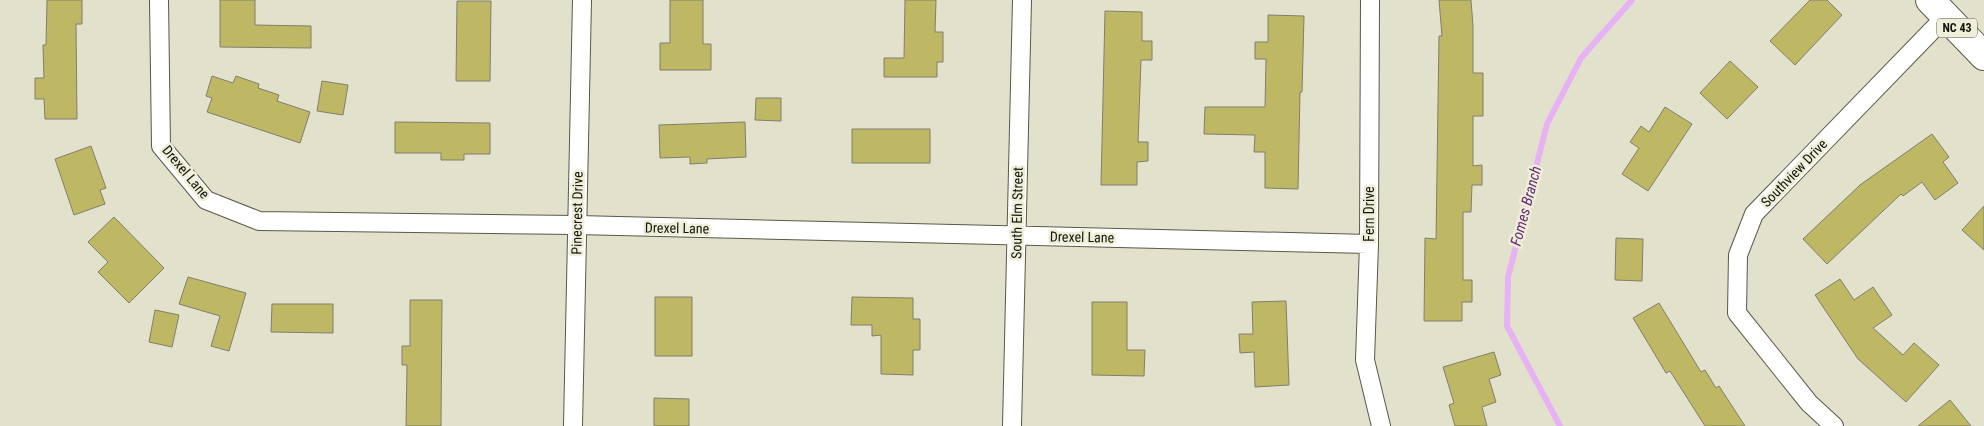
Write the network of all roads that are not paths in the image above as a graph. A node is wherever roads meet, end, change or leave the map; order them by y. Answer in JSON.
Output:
{"nodes":[{"id":1,"x":159,"y":0,"type":"edge"},
{"id":2,"x":582,"y":0,"type":"edge"},
{"id":3,"x":1022,"y":0,"type":"edge"},
{"id":4,"x":1370,"y":0,"type":"edge"},
{"id":5,"x":1938,"y":8,"type":"edge"},
{"id":6,"x":1984,"y":56,"type":"edge"},
{"id":7,"x":577,"y":226,"type":"junction"},
{"id":8,"x":1017,"y":235,"type":"junction"},
{"id":9,"x":1369,"y":244,"type":"junction"},
{"id":10,"x":573,"y":426,"type":"edge"},
{"id":11,"x":1012,"y":426,"type":"edge"},
{"id":12,"x":1381,"y":426,"type":"edge"},
{"id":13,"x":1834,"y":426,"type":"edge"}],
"edges":[{"from":1,"to":7,"type":"street","name":"Drexel Lane"},
{"from":2,"to":7,"type":"street","name":"Pinecrest Drive"},
{"from":3,"to":8,"type":"street","name":"South Elm Street"},
{"from":4,"to":9,"type":"street","name":"Fern Drive"},
{"from":5,"to":6,"type":"main road","number":"NC 43"},
{"from":5,"to":13,"type":"street","name":"Southview Drive"},
{"from":7,"to":8,"type":"street","name":"Drexel Lane"},
{"from":7,"to":10,"type":"street","name":"Pinecrest Drive"},
{"from":8,"to":9,"type":"street","name":"Drexel Lane"},
{"from":8,"to":11,"type":"street","name":"South Elm Street"},
{"from":9,"to":12,"type":"street","name":"Fern Drive"}]}
